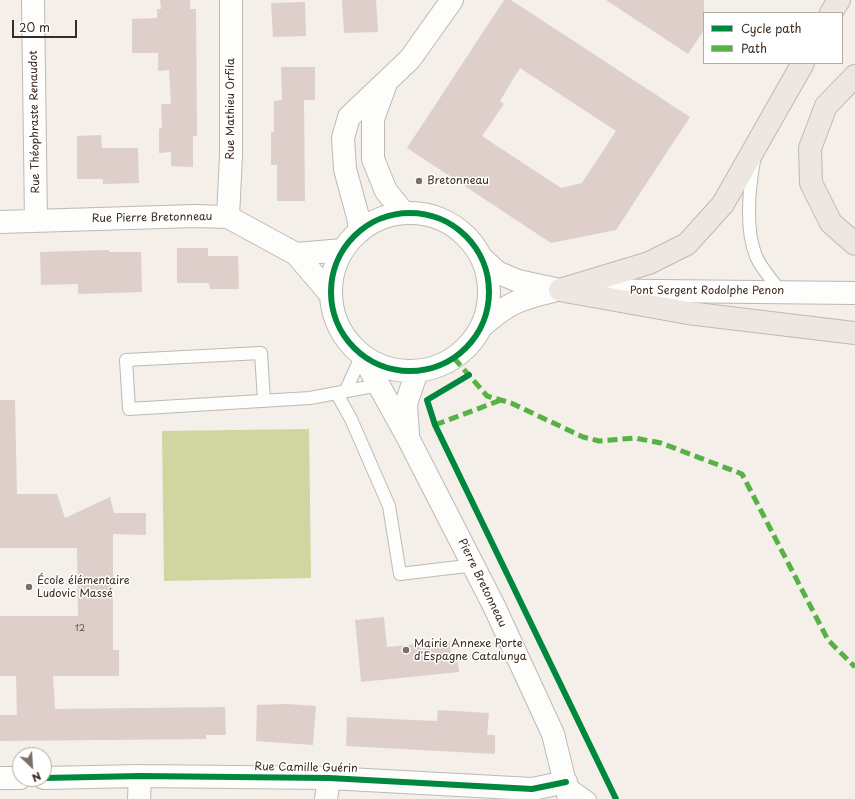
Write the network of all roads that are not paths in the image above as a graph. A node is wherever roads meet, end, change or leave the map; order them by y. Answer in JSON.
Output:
{"nodes":[{"id":1,"x":33,"y":0,"type":"edge"},
{"id":2,"x":231,"y":0,"type":"edge"},
{"id":3,"x":452,"y":0,"type":"edge"},
{"id":4,"x":839,"y":0,"type":"edge"},
{"id":5,"x":832,"y":12,"type":"edge"},
{"id":6,"x":802,"y":64,"type":"edge"},
{"id":7,"x":855,"y":76,"type":"edge"},
{"id":8,"x":387,"y":82,"type":"junction"},
{"id":9,"x":757,"y":144,"type":"junction"},
{"id":10,"x":404,"y":213,"type":"junction"},
{"id":11,"x":228,"y":217,"type":"junction"},
{"id":12,"x":36,"y":221,"type":"junction"},
{"id":13,"x":0,"y":222,"type":"edge"},
{"id":14,"x":360,"y":231,"type":"junction"},
{"id":15,"x":855,"y":244,"type":"edge"},
{"id":16,"x":343,"y":250,"type":"junction"},
{"id":17,"x":296,"y":254,"type":"junction"},
{"id":18,"x":482,"y":258,"type":"junction"},
{"id":19,"x":560,"y":290,"type":"junction"},
{"id":20,"x":780,"y":291,"type":"junction"},
{"id":21,"x":855,"y":293,"type":"edge"},
{"id":22,"x":331,"y":295,"type":"junction"},
{"id":23,"x":481,"y":327,"type":"junction"},
{"id":24,"x":855,"y":333,"type":"edge"},
{"id":25,"x":362,"y":355,"type":"junction"},
{"id":26,"x":417,"y":371,"type":"junction"},
{"id":27,"x":379,"y":385,"type":"junction"},
{"id":28,"x":341,"y":392,"type":"junction"},
{"id":29,"x":264,"y":401,"type":"junction"},
{"id":30,"x":408,"y":438,"type":"junction"},
{"id":31,"x":475,"y":565,"type":"junction"},
{"id":32,"x":140,"y":776,"type":"junction"},
{"id":33,"x":0,"y":778,"type":"edge"},
{"id":34,"x":12,"y":778,"type":"edge"},
{"id":35,"x":52,"y":778,"type":"edge"},
{"id":36,"x":329,"y":778,"type":"junction"},
{"id":37,"x":568,"y":790,"type":"edge"},
{"id":38,"x":139,"y":799,"type":"edge"},
{"id":39,"x":326,"y":799,"type":"edge"},
{"id":40,"x":590,"y":799,"type":"edge"}],
"edges":[{"from":1,"to":12,"type":"street","name":"Rue Théophraste Renaudot"},
{"from":2,"to":11,"type":"street","name":"Rue Mathieu Orfila"},
{"from":3,"to":8,"type":"street"},
{"from":4,"to":5,"type":"main road"},
{"from":6,"to":9,"type":"main road"},
{"from":7,"to":15,"type":"main road"},
{"from":8,"to":10,"type":"street"},
{"from":8,"to":14,"type":"street"},
{"from":9,"to":19,"type":"main road"},
{"from":9,"to":20,"type":"lane"},
{"from":10,"to":14,"type":"street"},
{"from":10,"to":18,"type":"street"},
{"from":11,"to":12,"type":"street","name":"Rue Pierre Bretonneau"},
{"from":11,"to":17,"type":"street","name":"Rue Pierre Bretonneau"},
{"from":12,"to":13,"type":"street","name":"Rue Pierre Bretonneau"},
{"from":14,"to":16,"type":"street"},
{"from":16,"to":17,"type":"street"},
{"from":16,"to":22,"type":"street"},
{"from":17,"to":22,"type":"street","name":"Rue Pierre Bretonneau"},
{"from":18,"to":19,"type":"street","name":"Pont Sergent Rodolphe Penon"},
{"from":18,"to":23,"type":"street"},
{"from":19,"to":20,"type":"street","name":"Pont Sergent Rodolphe Penon"},
{"from":19,"to":23,"type":"street","name":"Pont Sergent Rodolphe Penon"},
{"from":19,"to":24,"type":"main road"},
{"from":20,"to":21,"type":"street","name":"Pont Sergent Rodolphe Penon"},
{"from":22,"to":25,"type":"street"},
{"from":23,"to":26,"type":"street"},
{"from":25,"to":26,"type":"street"},
{"from":25,"to":27,"type":"street","name":"Pierre Bretonneau"},
{"from":25,"to":28,"type":"lane"},
{"from":26,"to":30,"type":"street","name":"Pierre Bretonneau"},
{"from":27,"to":28,"type":"lane"},
{"from":27,"to":30,"type":"street","name":"Pierre Bretonneau"},
{"from":28,"to":29,"type":"lane"},
{"from":28,"to":31,"type":"lane"},
{"from":29,"to":29,"type":"lane"},
{"from":30,"to":31,"type":"street","name":"Pierre Bretonneau"},
{"from":31,"to":37,"type":"street","name":"Pierre Bretonneau"},
{"from":32,"to":35,"type":"street","name":"Rue Camille Guérin"},
{"from":32,"to":36,"type":"street","name":"Rue Camille Guérin"},
{"from":32,"to":38,"type":"street"},
{"from":33,"to":34,"type":"street"},
{"from":36,"to":37,"type":"street","name":"Rue Camille Guérin"},
{"from":36,"to":39,"type":"street"},
{"from":37,"to":40,"type":"lane"}]}
